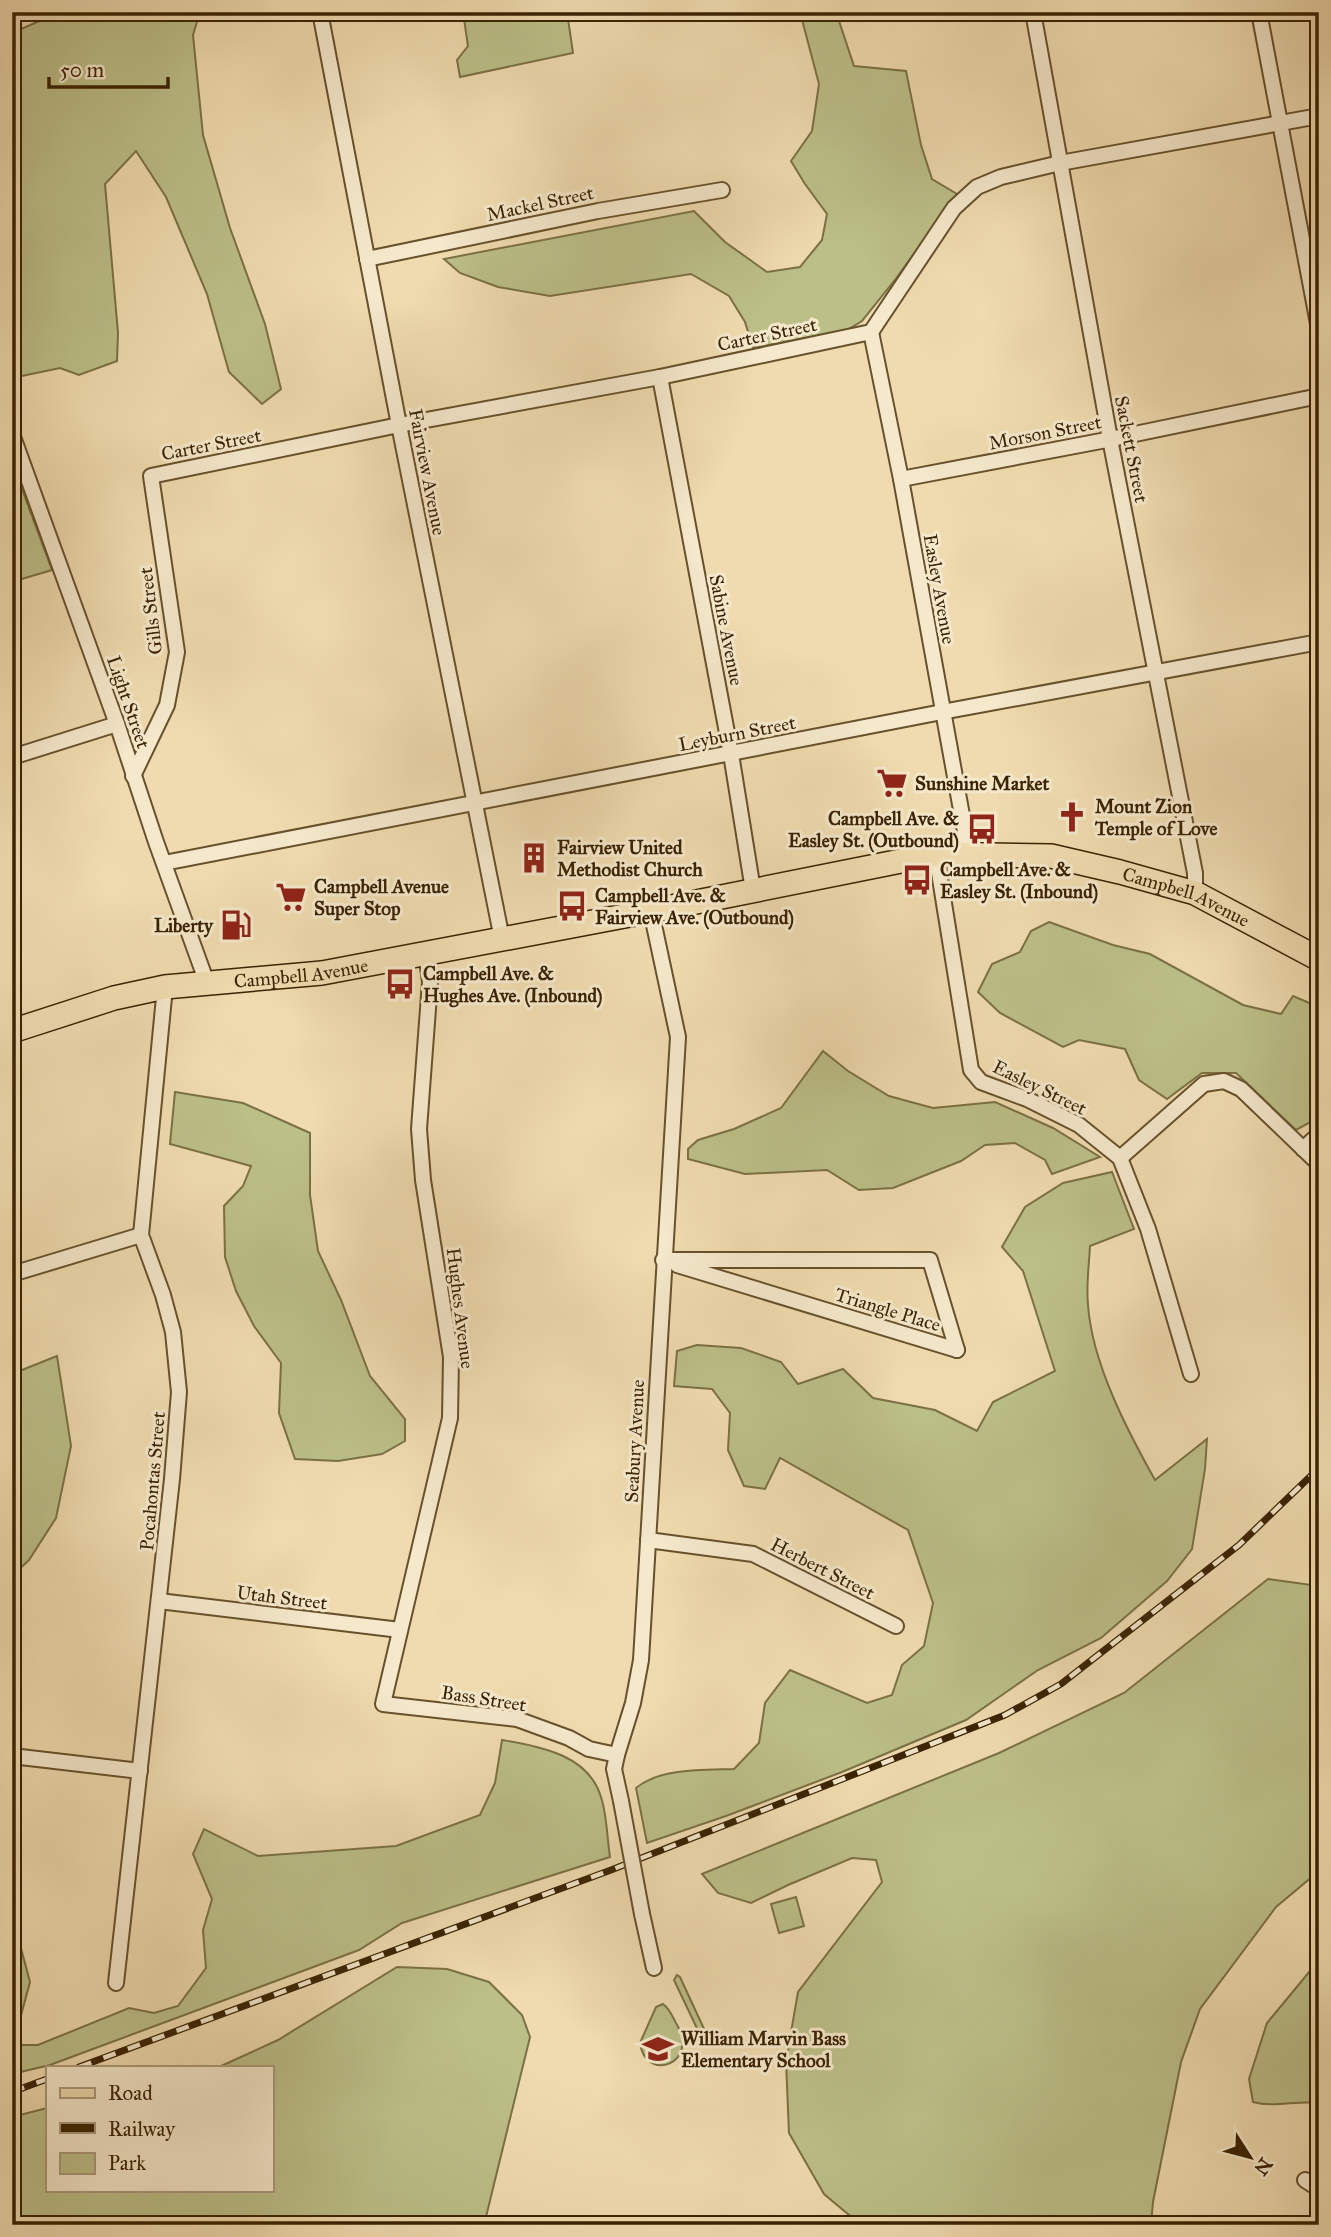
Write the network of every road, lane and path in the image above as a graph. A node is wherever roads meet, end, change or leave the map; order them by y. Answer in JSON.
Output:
{"nodes":[{"id":1,"x":320,"y":12,"type":"edge"},
{"id":2,"x":1033,"y":12,"type":"edge"},
{"id":3,"x":1259,"y":12,"type":"edge"},
{"id":4,"x":1319,"y":116,"type":"edge"},
{"id":5,"x":1281,"y":123,"type":"junction"},
{"id":6,"x":1059,"y":163,"type":"junction"},
{"id":7,"x":722,"y":190,"type":"dead end"},
{"id":8,"x":367,"y":259,"type":"junction"},
{"id":9,"x":1319,"y":329,"type":"edge"},
{"id":10,"x":871,"y":332,"type":"junction"},
{"id":11,"x":660,"y":377,"type":"junction"},
{"id":12,"x":1319,"y":396,"type":"edge"},
{"id":13,"x":399,"y":425,"type":"junction"},
{"id":14,"x":12,"y":434,"type":"edge"},
{"id":15,"x":1110,"y":439,"type":"junction"},
{"id":16,"x":151,"y":476,"type":"joint"},
{"id":17,"x":901,"y":479,"type":"junction"},
{"id":18,"x":1319,"y":642,"type":"edge"},
{"id":19,"x":1156,"y":672,"type":"junction"},
{"id":20,"x":942,"y":712,"type":"junction"},
{"id":21,"x":117,"y":724,"type":"junction"},
{"id":22,"x":731,"y":754,"type":"junction"},
{"id":23,"x":12,"y":757,"type":"edge"},
{"id":24,"x":133,"y":776,"type":"junction"},
{"id":25,"x":474,"y":804,"type":"junction"},
{"id":26,"x":936,"y":854,"type":"junction"},
{"id":27,"x":969,"y":854,"type":"junction"},
{"id":28,"x":164,"y":863,"type":"junction"},
{"id":29,"x":753,"y":890,"type":"junction"},
{"id":30,"x":1195,"y":893,"type":"junction"},
{"id":31,"x":651,"y":911,"type":"junction"},
{"id":32,"x":502,"y":939,"type":"junction"},
{"id":33,"x":426,"y":953,"type":"junction"},
{"id":34,"x":1319,"y":959,"type":"edge"},
{"id":35,"x":207,"y":983,"type":"junction"},
{"id":36,"x":165,"y":987,"type":"junction"},
{"id":37,"x":12,"y":1031,"type":"edge"},
{"id":38,"x":1319,"y":1134,"type":"edge"},
{"id":39,"x":1303,"y":1149,"type":"junction"},
{"id":40,"x":1120,"y":1158,"type":"junction"},
{"id":41,"x":1319,"y":1164,"type":"edge"},
{"id":42,"x":141,"y":1235,"type":"junction"},
{"id":43,"x":663,"y":1260,"type":"junction"},
{"id":44,"x":12,"y":1274,"type":"edge"},
{"id":45,"x":1191,"y":1374,"type":"dead end"},
{"id":46,"x":648,"y":1540,"type":"junction"},
{"id":47,"x":159,"y":1601,"type":"junction"},
{"id":48,"x":896,"y":1626,"type":"dead end"},
{"id":49,"x":400,"y":1630,"type":"junction"},
{"id":50,"x":383,"y":1704,"type":"joint"},
{"id":51,"x":617,"y":1755,"type":"junction"},
{"id":52,"x":12,"y":1756,"type":"edge"},
{"id":53,"x":139,"y":1771,"type":"junction"},
{"id":54,"x":654,"y":1968,"type":"dead end"},
{"id":55,"x":116,"y":1983,"type":"dead end"},
{"id":56,"x":1305,"y":2180,"type":"dead end"},
{"id":57,"x":1319,"y":2189,"type":"edge"}],
"edges":[{"from":1,"to":8,"type":"street","name":"Fairview Avenue"},
{"from":2,"to":6,"type":"street","name":"Sackett Street"},
{"from":3,"to":5,"type":"street"},
{"from":4,"to":5,"type":"street"},
{"from":5,"to":6,"type":"street"},
{"from":5,"to":9,"type":"street"},
{"from":6,"to":10,"type":"street"},
{"from":6,"to":15,"type":"street","name":"Sackett Street"},
{"from":7,"to":8,"type":"street","name":"Mackel Street"},
{"from":8,"to":13,"type":"street","name":"Fairview Avenue"},
{"from":10,"to":11,"type":"street","name":"Carter Street"},
{"from":10,"to":17,"type":"street","name":"Easley Avenue"},
{"from":11,"to":13,"type":"street","name":"Carter Street"},
{"from":11,"to":22,"type":"street","name":"Sabine Avenue"},
{"from":12,"to":15,"type":"street","name":"Morson Street"},
{"from":13,"to":16,"type":"street","name":"Carter Street"},
{"from":13,"to":25,"type":"street","name":"Fairview Avenue"},
{"from":14,"to":21,"type":"street","name":"Light Street"},
{"from":15,"to":17,"type":"street","name":"Morson Street"},
{"from":15,"to":19,"type":"street","name":"Sackett Street"},
{"from":16,"to":24,"type":"street","name":"Gills Street"},
{"from":17,"to":20,"type":"street","name":"Easley Avenue"},
{"from":18,"to":19,"type":"street","name":"Leyburn Street"},
{"from":19,"to":20,"type":"street","name":"Leyburn Street"},
{"from":19,"to":30,"type":"street","name":"Sackett Street"},
{"from":20,"to":22,"type":"street","name":"Leyburn Street"},
{"from":20,"to":27,"type":"street","name":"Easley Avenue"},
{"from":21,"to":23,"type":"street"},
{"from":21,"to":24,"type":"street","name":"Light Street"},
{"from":22,"to":25,"type":"street","name":"Leyburn Street"},
{"from":22,"to":29,"type":"street","name":"Sabine Avenue"},
{"from":24,"to":28,"type":"street","name":"Light Street"},
{"from":25,"to":28,"type":"street","name":"Leyburn Street"},
{"from":25,"to":32,"type":"street","name":"Fairview Avenue"},
{"from":26,"to":27,"type":"main road","name":"Campbell Avenue"},
{"from":26,"to":29,"type":"main road","name":"Campbell Avenue"},
{"from":26,"to":40,"type":"street","name":"Easley Street"},
{"from":27,"to":30,"type":"main road","name":"Campbell Avenue"},
{"from":28,"to":35,"type":"street","name":"Light Street"},
{"from":29,"to":31,"type":"main road","name":"Campbell Avenue"},
{"from":30,"to":34,"type":"main road","name":"Campbell Avenue"},
{"from":31,"to":32,"type":"main road","name":"Campbell Avenue"},
{"from":31,"to":43,"type":"street","name":"Seabury Avenue"},
{"from":32,"to":33,"type":"main road","name":"Campbell Avenue"},
{"from":33,"to":35,"type":"main road","name":"Campbell Avenue"},
{"from":33,"to":49,"type":"street","name":"Hughes Avenue"},
{"from":35,"to":36,"type":"main road","name":"Campbell Avenue"},
{"from":36,"to":37,"type":"main road","name":"Campbell Avenue"},
{"from":36,"to":42,"type":"street","name":"Pocahontas Street"},
{"from":38,"to":39,"type":"street"},
{"from":39,"to":40,"type":"street"},
{"from":39,"to":41,"type":"street"},
{"from":40,"to":45,"type":"street","name":"Easley Street"},
{"from":42,"to":44,"type":"street"},
{"from":42,"to":47,"type":"street","name":"Pocahontas Street"},
{"from":43,"to":43,"type":"street","name":"Triangle Place"},
{"from":43,"to":46,"type":"street","name":"Seabury Avenue"},
{"from":46,"to":48,"type":"street","name":"Herbert Street"},
{"from":46,"to":51,"type":"street","name":"Seabury Avenue"},
{"from":47,"to":49,"type":"street","name":"Utah Street"},
{"from":47,"to":53,"type":"street","name":"Pocahontas Street"},
{"from":49,"to":50,"type":"street","name":"Hughes Avenue"},
{"from":50,"to":51,"type":"street","name":"Bass Street"},
{"from":51,"to":54,"type":"street","name":"Seabury Avenue","bridge":true},
{"from":52,"to":53,"type":"street"},
{"from":53,"to":55,"type":"street","name":"Pocahontas Street"},
{"from":56,"to":57,"type":"street"}]}
